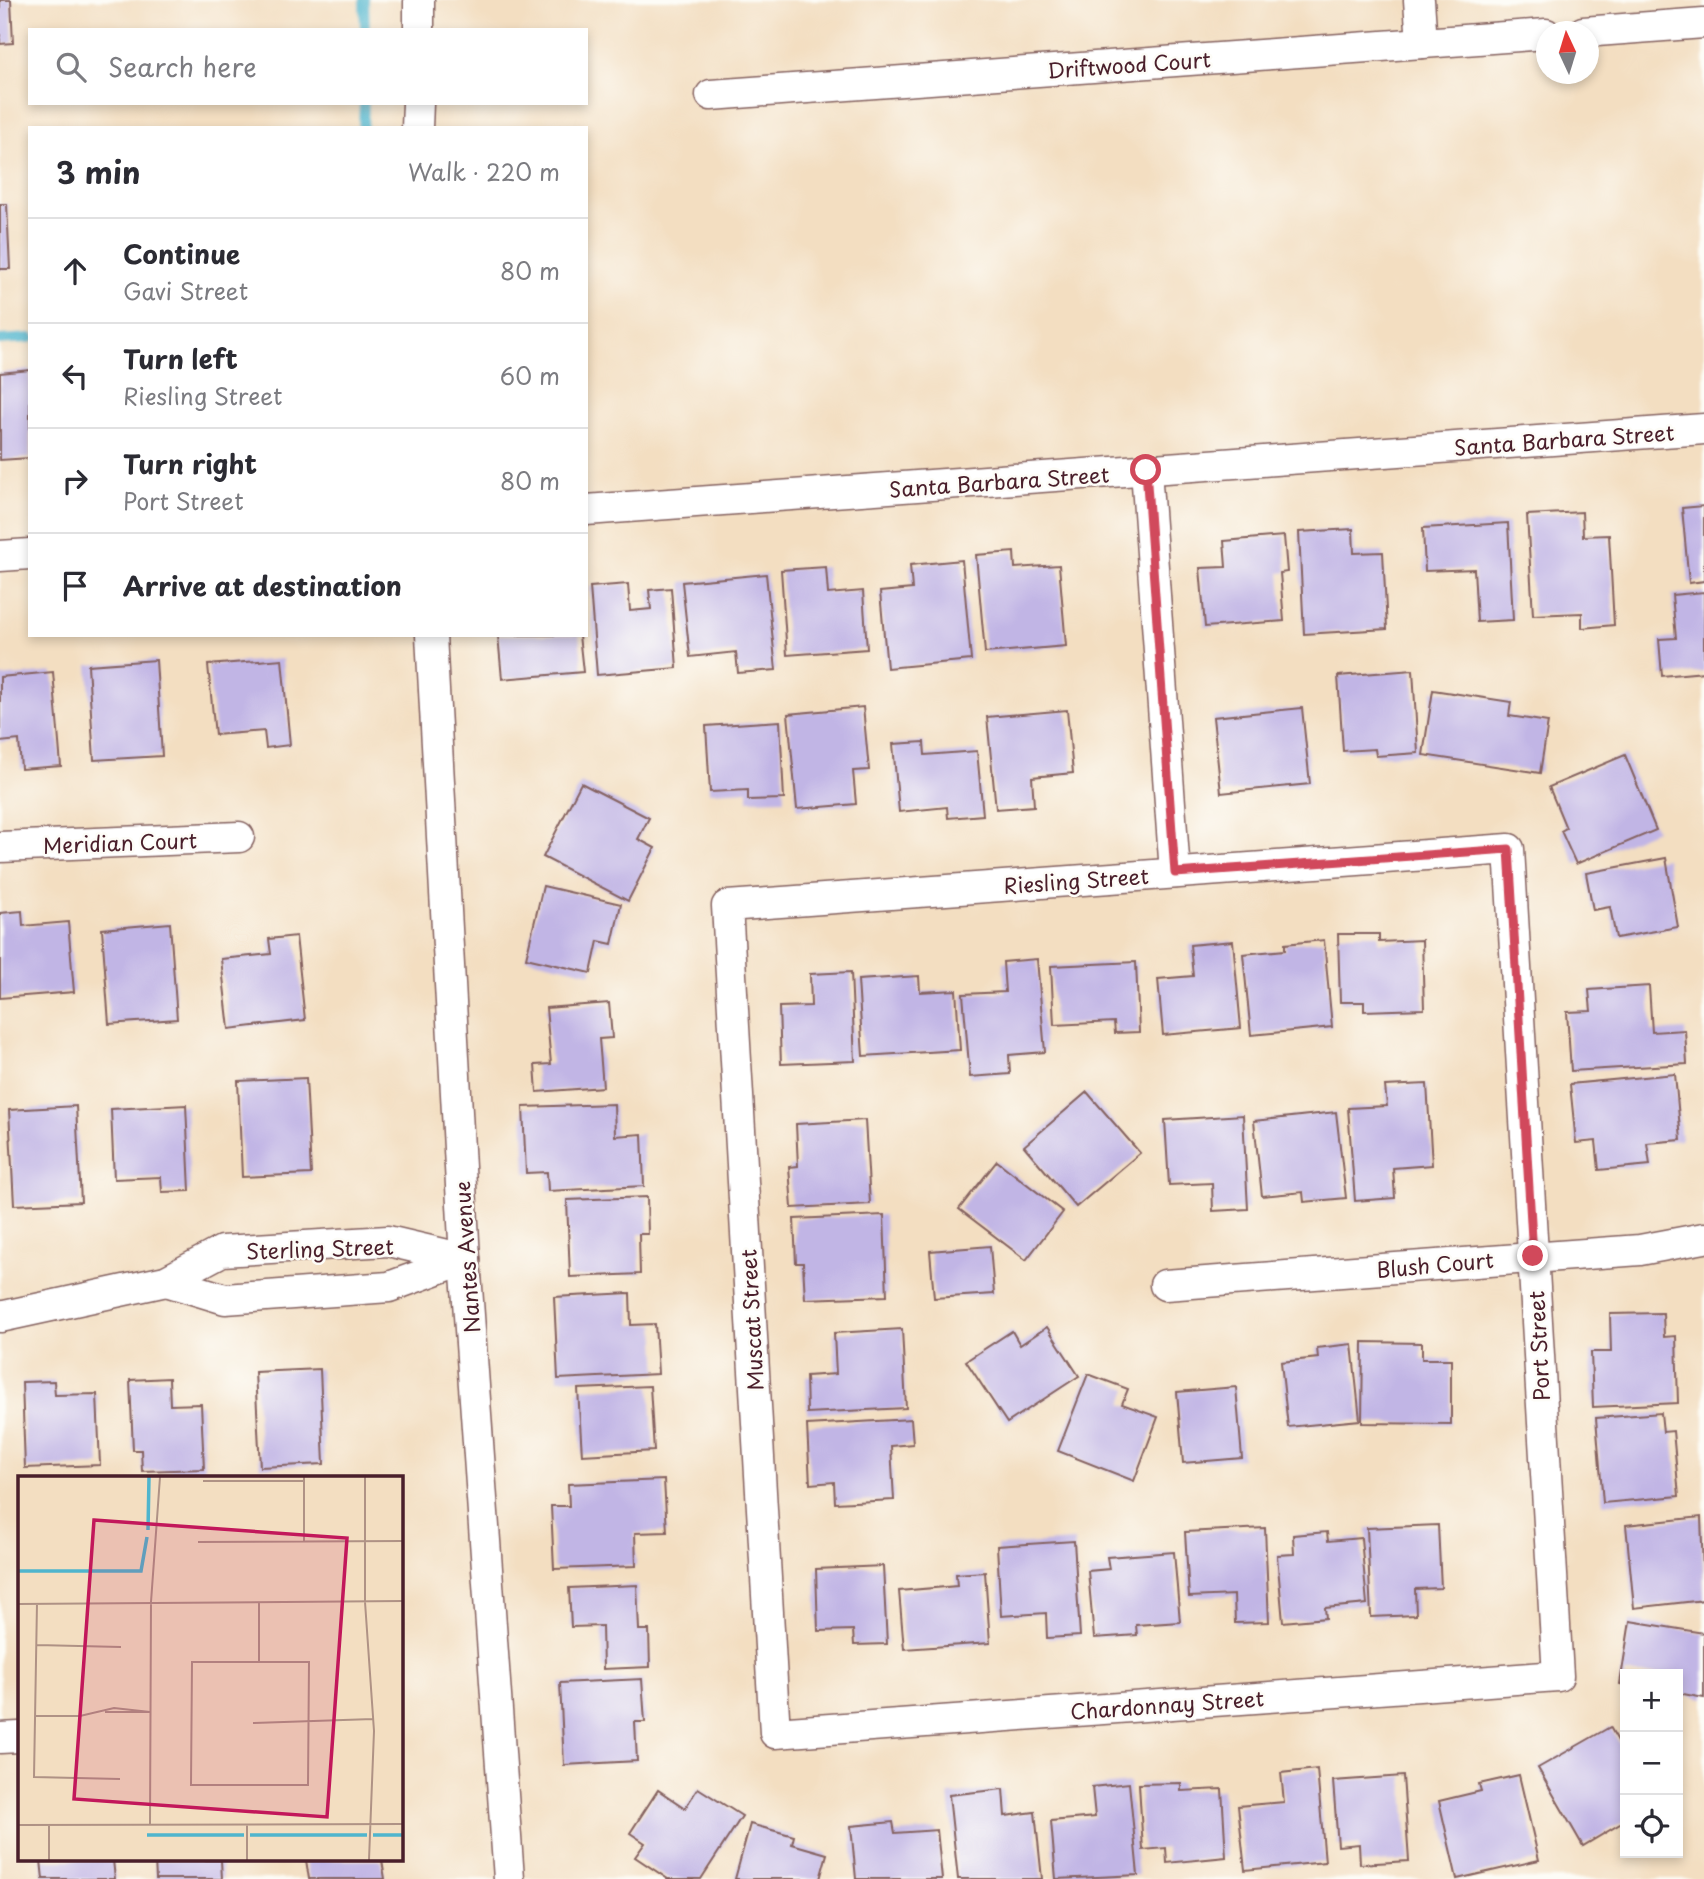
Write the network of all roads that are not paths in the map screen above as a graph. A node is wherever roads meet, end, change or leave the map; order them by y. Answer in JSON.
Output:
{"nodes":[{"id":1,"x":419,"y":0,"type":"edge"},
{"id":2,"x":1419,"y":0,"type":"edge"},
{"id":3,"x":1704,"y":23,"type":"edge"},
{"id":4,"x":419,"y":28,"type":"edge"},
{"id":5,"x":1599,"y":31,"type":"edge"},
{"id":6,"x":1536,"y":35,"type":"edge"},
{"id":7,"x":1422,"y":43,"type":"junction"},
{"id":8,"x":711,"y":95,"type":"dead end"},
{"id":9,"x":418,"y":105,"type":"edge"},
{"id":10,"x":417,"y":126,"type":"edge"},
{"id":11,"x":1704,"y":429,"type":"edge"},
{"id":12,"x":1146,"y":470,"type":"junction"},
{"id":13,"x":588,"y":510,"type":"edge"},
{"id":14,"x":28,"y":554,"type":"edge"},
{"id":15,"x":0,"y":556,"type":"edge"},
{"id":16,"x":431,"y":637,"type":"edge"},
{"id":17,"x":239,"y":837,"type":"dead end"},
{"id":18,"x":0,"y":847,"type":"edge"},
{"id":19,"x":1509,"y":849,"type":"joint"},
{"id":20,"x":1175,"y":873,"type":"junction"},
{"id":21,"x":727,"y":906,"type":"joint"},
{"id":22,"x":1704,"y":1238,"type":"edge"},
{"id":23,"x":1533,"y":1256,"type":"junction"},
{"id":24,"x":465,"y":1259,"type":"junction"},
{"id":25,"x":166,"y":1281,"type":"junction"},
{"id":26,"x":1165,"y":1285,"type":"dead end"},
{"id":27,"x":0,"y":1317,"type":"edge"},
{"id":28,"x":1558,"y":1676,"type":"joint"},
{"id":29,"x":775,"y":1733,"type":"joint"},
{"id":30,"x":18,"y":1737,"type":"edge"},
{"id":31,"x":0,"y":1738,"type":"edge"},
{"id":32,"x":509,"y":1879,"type":"edge"}],
"edges":[{"from":1,"to":4,"type":"street"},
{"from":2,"to":7,"type":"street"},
{"from":3,"to":5,"type":"street"},
{"from":6,"to":7,"type":"street","name":"Driftwood Court"},
{"from":7,"to":8,"type":"street","name":"Driftwood Court"},
{"from":9,"to":10,"type":"street"},
{"from":11,"to":12,"type":"street","name":"Santa Barbara Street"},
{"from":12,"to":13,"type":"street","name":"Santa Barbara Street"},
{"from":12,"to":20,"type":"street"},
{"from":14,"to":15,"type":"street"},
{"from":16,"to":24,"type":"street","name":"Nantes Avenue"},
{"from":17,"to":18,"type":"street","name":"Meridian Court"},
{"from":19,"to":20,"type":"street","name":"Riesling Street"},
{"from":19,"to":23,"type":"street","name":"Port Street"},
{"from":20,"to":21,"type":"street","name":"Riesling Street"},
{"from":21,"to":29,"type":"street","name":"Muscat Street"},
{"from":22,"to":23,"type":"street","name":"Blush Court"},
{"from":23,"to":26,"type":"street","name":"Blush Court"},
{"from":23,"to":28,"type":"street","name":"Port Street"},
{"from":24,"to":25,"type":"street","name":"Sterling Street"},
{"from":24,"to":25,"type":"street","name":"Sterling Street"},
{"from":24,"to":32,"type":"street","name":"Nantes Avenue"},
{"from":25,"to":27,"type":"street","name":"Sterling Street"},
{"from":28,"to":29,"type":"street","name":"Chardonnay Street"},
{"from":30,"to":31,"type":"street"}]}
